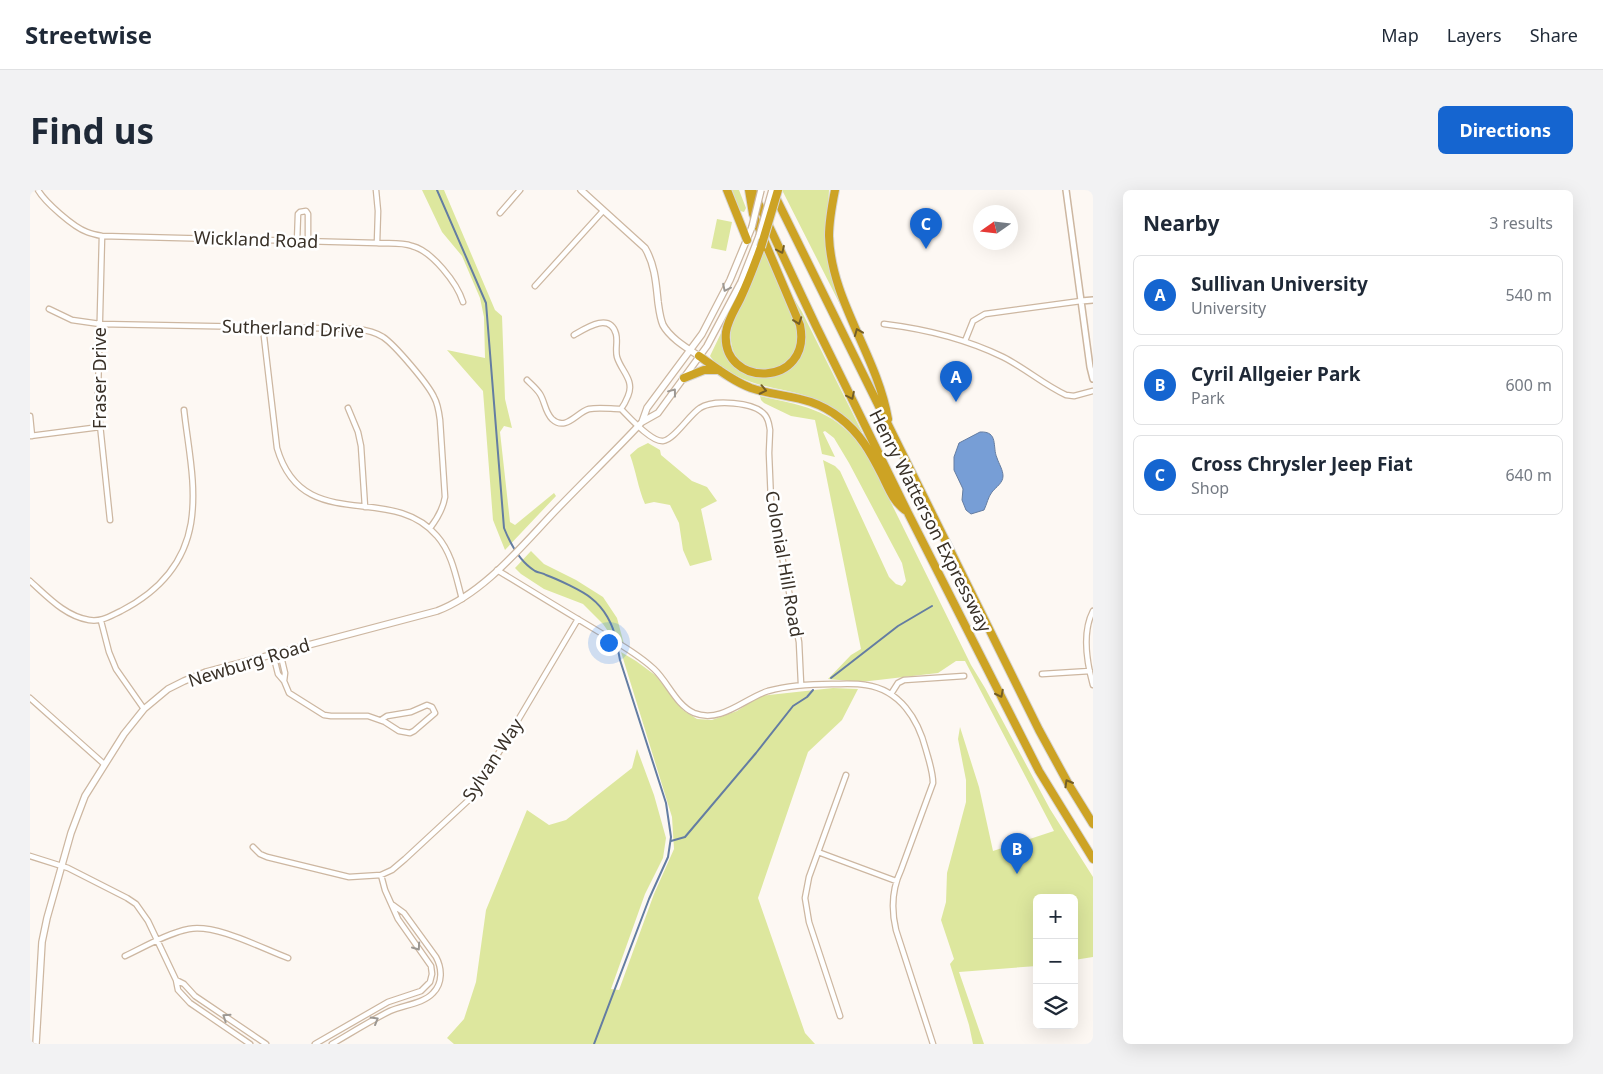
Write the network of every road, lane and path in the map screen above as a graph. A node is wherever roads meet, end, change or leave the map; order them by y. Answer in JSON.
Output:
{"nodes":[{"id":1,"x":38,"y":190,"type":"edge"},
{"id":2,"x":376,"y":190,"type":"edge"},
{"id":3,"x":520,"y":190,"type":"edge"},
{"id":4,"x":581,"y":190,"type":"edge"},
{"id":5,"x":728,"y":190,"type":"edge"},
{"id":6,"x":751,"y":190,"type":"edge"},
{"id":7,"x":761,"y":190,"type":"edge"},
{"id":8,"x":772,"y":190,"type":"edge"},
{"id":9,"x":778,"y":190,"type":"edge"},
{"id":10,"x":834,"y":190,"type":"edge"},
{"id":11,"x":1066,"y":190,"type":"edge"},
{"id":12,"x":604,"y":211,"type":"junction"},
{"id":13,"x":500,"y":213,"type":"dead end"},
{"id":14,"x":102,"y":236,"type":"junction"},
{"id":15,"x":747,"y":240,"type":"junction"},
{"id":16,"x":297,"y":242,"type":"junction"},
{"id":17,"x":308,"y":242,"type":"junction"},
{"id":18,"x":377,"y":243,"type":"junction"},
{"id":19,"x":535,"y":286,"type":"dead end"},
{"id":20,"x":1093,"y":300,"type":"edge"},
{"id":21,"x":1081,"y":301,"type":"junction"},
{"id":22,"x":463,"y":302,"type":"dead end"},
{"id":23,"x":49,"y":309,"type":"dead end"},
{"id":24,"x":100,"y":324,"type":"junction"},
{"id":25,"x":884,"y":324,"type":"dead end"},
{"id":26,"x":262,"y":328,"type":"junction"},
{"id":27,"x":574,"y":335,"type":"dead end"},
{"id":28,"x":965,"y":341,"type":"junction"},
{"id":29,"x":690,"y":350,"type":"junction"},
{"id":30,"x":699,"y":356,"type":"junction"},
{"id":31,"x":719,"y":370,"type":"junction"},
{"id":32,"x":684,"y":378,"type":"junction"},
{"id":33,"x":1093,"y":379,"type":"edge"},
{"id":34,"x":527,"y":380,"type":"dead end"},
{"id":35,"x":1093,"y":391,"type":"edge"},
{"id":36,"x":348,"y":408,"type":"dead end"},
{"id":37,"x":620,"y":409,"type":"junction"},
{"id":38,"x":184,"y":410,"type":"dead end"},
{"id":39,"x":30,"y":416,"type":"edge"},
{"id":40,"x":640,"y":424,"type":"junction"},
{"id":41,"x":100,"y":427,"type":"junction"},
{"id":42,"x":889,"y":428,"type":"junction"},
{"id":43,"x":31,"y":436,"type":"edge"},
{"id":44,"x":365,"y":506,"type":"junction"},
{"id":45,"x":908,"y":512,"type":"junction"},
{"id":46,"x":110,"y":520,"type":"dead end"},
{"id":47,"x":430,"y":528,"type":"junction"},
{"id":48,"x":497,"y":570,"type":"junction"},
{"id":49,"x":30,"y":581,"type":"edge"},
{"id":50,"x":462,"y":599,"type":"junction"},
{"id":51,"x":1093,"y":611,"type":"edge"},
{"id":52,"x":578,"y":619,"type":"junction"},
{"id":53,"x":101,"y":621,"type":"junction"},
{"id":54,"x":280,"y":652,"type":"junction"},
{"id":55,"x":273,"y":654,"type":"junction"},
{"id":56,"x":1091,"y":669,"type":"edge"},
{"id":57,"x":1042,"y":674,"type":"dead end"},
{"id":58,"x":964,"y":676,"type":"dead end"},
{"id":59,"x":284,"y":681,"type":"junction"},
{"id":60,"x":801,"y":684,"type":"junction"},
{"id":61,"x":1093,"y":685,"type":"edge"},
{"id":62,"x":891,"y":694,"type":"junction"},
{"id":63,"x":30,"y":698,"type":"edge"},
{"id":64,"x":144,"y":709,"type":"junction"},
{"id":65,"x":381,"y":720,"type":"junction"},
{"id":66,"x":104,"y":764,"type":"junction"},
{"id":67,"x":846,"y":775,"type":"dead end"},
{"id":68,"x":1093,"y":824,"type":"edge"},
{"id":69,"x":253,"y":846,"type":"dead end"},
{"id":70,"x":818,"y":852,"type":"junction"},
{"id":71,"x":30,"y":856,"type":"edge"},
{"id":72,"x":1093,"y":859,"type":"edge"},
{"id":73,"x":61,"y":865,"type":"junction"},
{"id":74,"x":381,"y":875,"type":"junction"},
{"id":75,"x":896,"y":880,"type":"junction"},
{"id":76,"x":393,"y":905,"type":"junction"},
{"id":77,"x":158,"y":941,"type":"junction"},
{"id":78,"x":125,"y":956,"type":"dead end"},
{"id":79,"x":288,"y":958,"type":"dead end"},
{"id":80,"x":176,"y":980,"type":"junction"},
{"id":81,"x":413,"y":994,"type":"junction"},
{"id":82,"x":205,"y":1002,"type":"junction"},
{"id":83,"x":416,"y":1002,"type":"junction"},
{"id":84,"x":200,"y":1009,"type":"junction"},
{"id":85,"x":840,"y":1016,"type":"dead end"},
{"id":86,"x":36,"y":1044,"type":"edge"},
{"id":87,"x":250,"y":1044,"type":"edge"},
{"id":88,"x":266,"y":1044,"type":"edge"},
{"id":89,"x":315,"y":1044,"type":"edge"},
{"id":90,"x":332,"y":1044,"type":"edge"},
{"id":91,"x":933,"y":1044,"type":"edge"}],
"edges":[{"from":1,"to":14,"type":"street","name":"Wickland Road"},
{"from":2,"to":18,"type":"street"},
{"from":3,"to":13,"type":"street"},
{"from":4,"to":12,"type":"main road"},
{"from":5,"to":15,"type":"highway"},
{"from":6,"to":9,"type":"highway","one_way":true,"bridge":true},
{"from":6,"to":45,"type":"highway","name":"Henry Watterson Expressway","one_way":true},
{"from":7,"to":15,"type":"main road","name":"Newburg Road","bridge":true},
{"from":8,"to":30,"type":"main road","name":"Newburg Road","bridge":true},
{"from":8,"to":42,"type":"highway","name":"Henry Watterson Expressway"},
{"from":42,"to":10,"type":"highway","one_way":true},
{"from":11,"to":21,"type":"street"},
{"from":12,"to":19,"type":"street"},
{"from":12,"to":29,"type":"main road"},
{"from":14,"to":16,"type":"street","name":"Wickland Road"},
{"from":14,"to":24,"type":"street","name":"Fraser Drive"},
{"from":15,"to":29,"type":"main road","name":"Newburg Road","one_way":true},
{"from":16,"to":17,"type":"street","name":"Wickland Road"},
{"from":16,"to":17,"type":"street"},
{"from":17,"to":18,"type":"street","name":"Wickland Road"},
{"from":18,"to":22,"type":"street","name":"Wickland Road"},
{"from":20,"to":21,"type":"street"},
{"from":21,"to":28,"type":"street"},
{"from":21,"to":33,"type":"street"},
{"from":23,"to":24,"type":"street","name":"Sutherland Drive"},
{"from":24,"to":26,"type":"street","name":"Sutherland Drive"},
{"from":24,"to":41,"type":"street","name":"Fraser Drive"},
{"from":25,"to":28,"type":"street"},
{"from":26,"to":44,"type":"street"},
{"from":26,"to":47,"type":"street","name":"Sutherland Drive"},
{"from":27,"to":37,"type":"street"},
{"from":28,"to":35,"type":"street"},
{"from":29,"to":30,"type":"main road"},
{"from":29,"to":40,"type":"main road","name":"Newburg Road"},
{"from":30,"to":31,"type":"highway"},
{"from":30,"to":32,"type":"main road","name":"Newburg Road"},
{"from":31,"to":32,"type":"highway"},
{"from":31,"to":45,"type":"highway","one_way":true},
{"from":40,"to":32,"type":"main road","name":"Newburg Road","one_way":true},
{"from":34,"to":37,"type":"street"},
{"from":36,"to":44,"type":"street"},
{"from":37,"to":40,"type":"street"},
{"from":38,"to":53,"type":"street"},
{"from":39,"to":43,"type":"street"},
{"from":40,"to":48,"type":"main road","name":"Newburg Road"},
{"from":40,"to":60,"type":"street","name":"Colonial Hill Road"},
{"from":41,"to":43,"type":"street"},
{"from":41,"to":46,"type":"street","name":"Fraser Drive"},
{"from":68,"to":42,"type":"highway","name":"Henry Watterson Expressway","one_way":true},
{"from":44,"to":47,"type":"street"},
{"from":45,"to":72,"type":"highway","name":"Henry Watterson Expressway","one_way":true},
{"from":47,"to":50,"type":"street"},
{"from":48,"to":50,"type":"main road","name":"Newburg Road"},
{"from":48,"to":52,"type":"street"},
{"from":49,"to":53,"type":"street"},
{"from":50,"to":54,"type":"main road","name":"Newburg Road"},
{"from":51,"to":56,"type":"street"},
{"from":52,"to":60,"type":"street"},
{"from":52,"to":74,"type":"street","name":"Sylvan Way"},
{"from":53,"to":64,"type":"street"},
{"from":54,"to":55,"type":"main road","name":"Newburg Road"},
{"from":54,"to":59,"type":"street"},
{"from":55,"to":59,"type":"street"},
{"from":55,"to":64,"type":"main road","name":"Newburg Road"},
{"from":56,"to":57,"type":"street"},
{"from":56,"to":61,"type":"street"},
{"from":58,"to":62,"type":"street"},
{"from":59,"to":65,"type":"street"},
{"from":60,"to":62,"type":"street"},
{"from":62,"to":75,"type":"street"},
{"from":63,"to":66,"type":"street"},
{"from":64,"to":66,"type":"main road","name":"Newburg Road"},
{"from":65,"to":65,"type":"street"},
{"from":66,"to":73,"type":"main road","name":"Newburg Road"},
{"from":67,"to":70,"type":"street"},
{"from":69,"to":74,"type":"street"},
{"from":70,"to":75,"type":"street"},
{"from":70,"to":85,"type":"street"},
{"from":71,"to":73,"type":"street"},
{"from":73,"to":77,"type":"street"},
{"from":73,"to":86,"type":"main road","name":"Newburg Road"},
{"from":74,"to":76,"type":"street"},
{"from":75,"to":91,"type":"street"},
{"from":76,"to":81,"type":"street","one_way":true},
{"from":76,"to":83,"type":"street"},
{"from":77,"to":78,"type":"street"},
{"from":77,"to":79,"type":"street"},
{"from":77,"to":80,"type":"street"},
{"from":80,"to":82,"type":"street"},
{"from":80,"to":84,"type":"street"},
{"from":81,"to":83,"type":"street"},
{"from":81,"to":89,"type":"street"},
{"from":82,"to":84,"type":"street"},
{"from":88,"to":82,"type":"street","one_way":true},
{"from":90,"to":83,"type":"street","one_way":true},
{"from":84,"to":87,"type":"street"}]}
